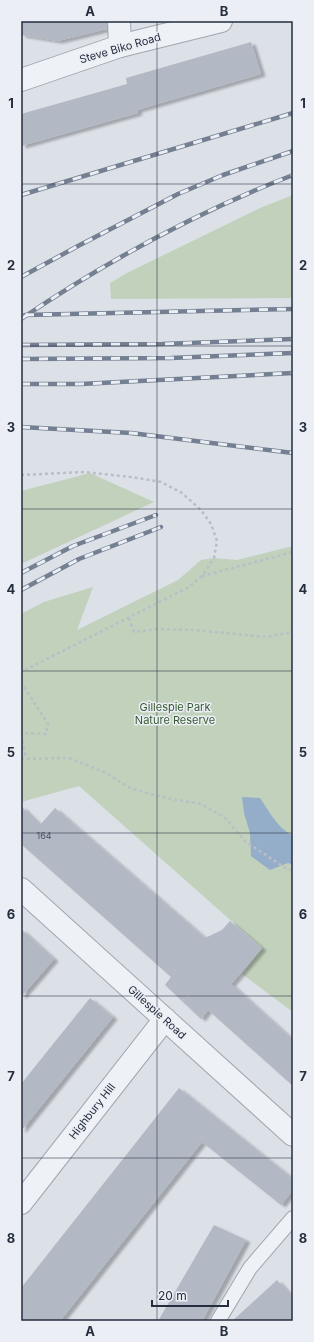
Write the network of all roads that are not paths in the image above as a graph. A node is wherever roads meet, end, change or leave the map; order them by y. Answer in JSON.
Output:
{"nodes":[{"id":1,"x":119,"y":21,"type":"edge"},
{"id":2,"x":221,"y":21,"type":"edge"},
{"id":3,"x":120,"y":46,"type":"junction"},
{"id":4,"x":21,"y":80,"type":"edge"},
{"id":5,"x":21,"y":889,"type":"edge"},
{"id":6,"x":165,"y":1019,"type":"junction"},
{"id":7,"x":293,"y":1135,"type":"edge"},
{"id":8,"x":21,"y":1203,"type":"edge"},
{"id":9,"x":293,"y":1218,"type":"edge"},
{"id":10,"x":218,"y":1321,"type":"edge"}],
"edges":[{"from":1,"to":3,"type":"street"},
{"from":2,"to":3,"type":"street","name":"Steve Biko Road"},
{"from":3,"to":4,"type":"street","name":"Steve Biko Road"},
{"from":5,"to":6,"type":"street","name":"Gillespie Road"},
{"from":6,"to":7,"type":"street","name":"Gillespie Road"},
{"from":6,"to":8,"type":"street","name":"Highbury Hill"},
{"from":9,"to":10,"type":"lane"}]}
